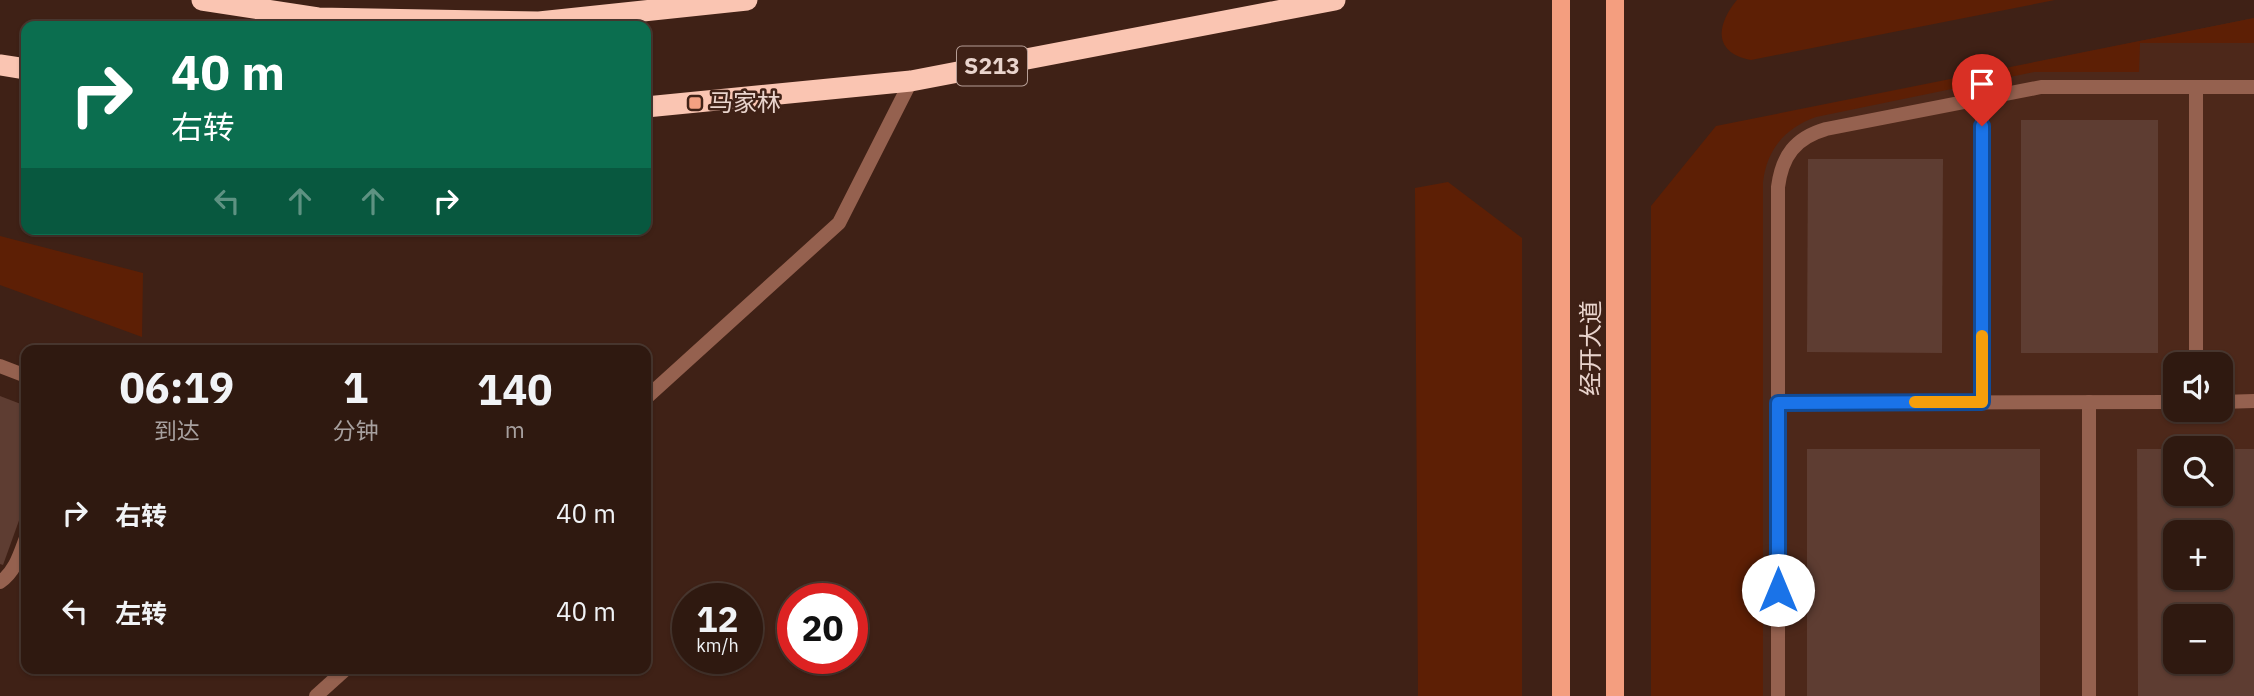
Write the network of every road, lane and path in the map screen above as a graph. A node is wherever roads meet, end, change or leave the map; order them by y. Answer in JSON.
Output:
{"nodes":[{"id":1,"x":202,"y":0,"type":"edge"},
{"id":2,"x":747,"y":0,"type":"edge"},
{"id":3,"x":1335,"y":0,"type":"edge"},
{"id":4,"x":1561,"y":0,"type":"edge"},
{"id":5,"x":1615,"y":0,"type":"edge"},
{"id":6,"x":484,"y":21,"type":"edge"},
{"id":7,"x":548,"y":21,"type":"edge"},
{"id":8,"x":0,"y":65,"type":"edge"},
{"id":9,"x":21,"y":68,"type":"edge"},
{"id":10,"x":911,"y":82,"type":"junction"},
{"id":11,"x":2196,"y":87,"type":"junction"},
{"id":12,"x":2254,"y":87,"type":"edge"},
{"id":13,"x":1982,"y":98,"type":"junction"},
{"id":14,"x":651,"y":107,"type":"edge"},
{"id":15,"x":2196,"y":352,"type":"edge"},
{"id":16,"x":0,"y":366,"type":"edge"},
{"id":17,"x":21,"y":374,"type":"edge"},
{"id":18,"x":651,"y":393,"type":"edge"},
{"id":19,"x":2233,"y":401,"type":"edge"},
{"id":20,"x":2254,"y":401,"type":"edge"},
{"id":21,"x":1982,"y":402,"type":"junction"},
{"id":22,"x":2089,"y":402,"type":"junction"},
{"id":23,"x":2163,"y":402,"type":"edge"},
{"id":24,"x":1778,"y":403,"type":"junction"},
{"id":25,"x":21,"y":551,"type":"edge"},
{"id":26,"x":0,"y":582,"type":"edge"},
{"id":27,"x":340,"y":674,"type":"edge"},
{"id":28,"x":316,"y":696,"type":"edge"},
{"id":29,"x":1561,"y":696,"type":"edge"},
{"id":30,"x":1615,"y":696,"type":"edge"},
{"id":31,"x":1778,"y":696,"type":"edge"},
{"id":32,"x":2089,"y":696,"type":"edge"}],
"edges":[{"from":1,"to":6,"type":"highway"},
{"from":2,"to":7,"type":"highway"},
{"from":3,"to":10,"type":"highway","number":"S213"},
{"from":4,"to":29,"type":"main road","name":"经开大道"},
{"from":5,"to":30,"type":"main road","name":"经开大道"},
{"from":8,"to":9,"type":"highway"},
{"from":10,"to":14,"type":"highway","number":"S213"},
{"from":10,"to":18,"type":"lane"},
{"from":11,"to":12,"type":"lane"},
{"from":11,"to":13,"type":"lane"},
{"from":11,"to":15,"type":"lane"},
{"from":13,"to":21,"type":"lane"},
{"from":13,"to":24,"type":"lane"},
{"from":16,"to":17,"type":"lane"},
{"from":19,"to":20,"type":"lane"},
{"from":21,"to":22,"type":"lane"},
{"from":21,"to":24,"type":"lane"},
{"from":22,"to":23,"type":"lane"},
{"from":22,"to":32,"type":"lane"},
{"from":24,"to":31,"type":"lane"},
{"from":25,"to":26,"type":"lane"},
{"from":27,"to":28,"type":"lane"}]}
